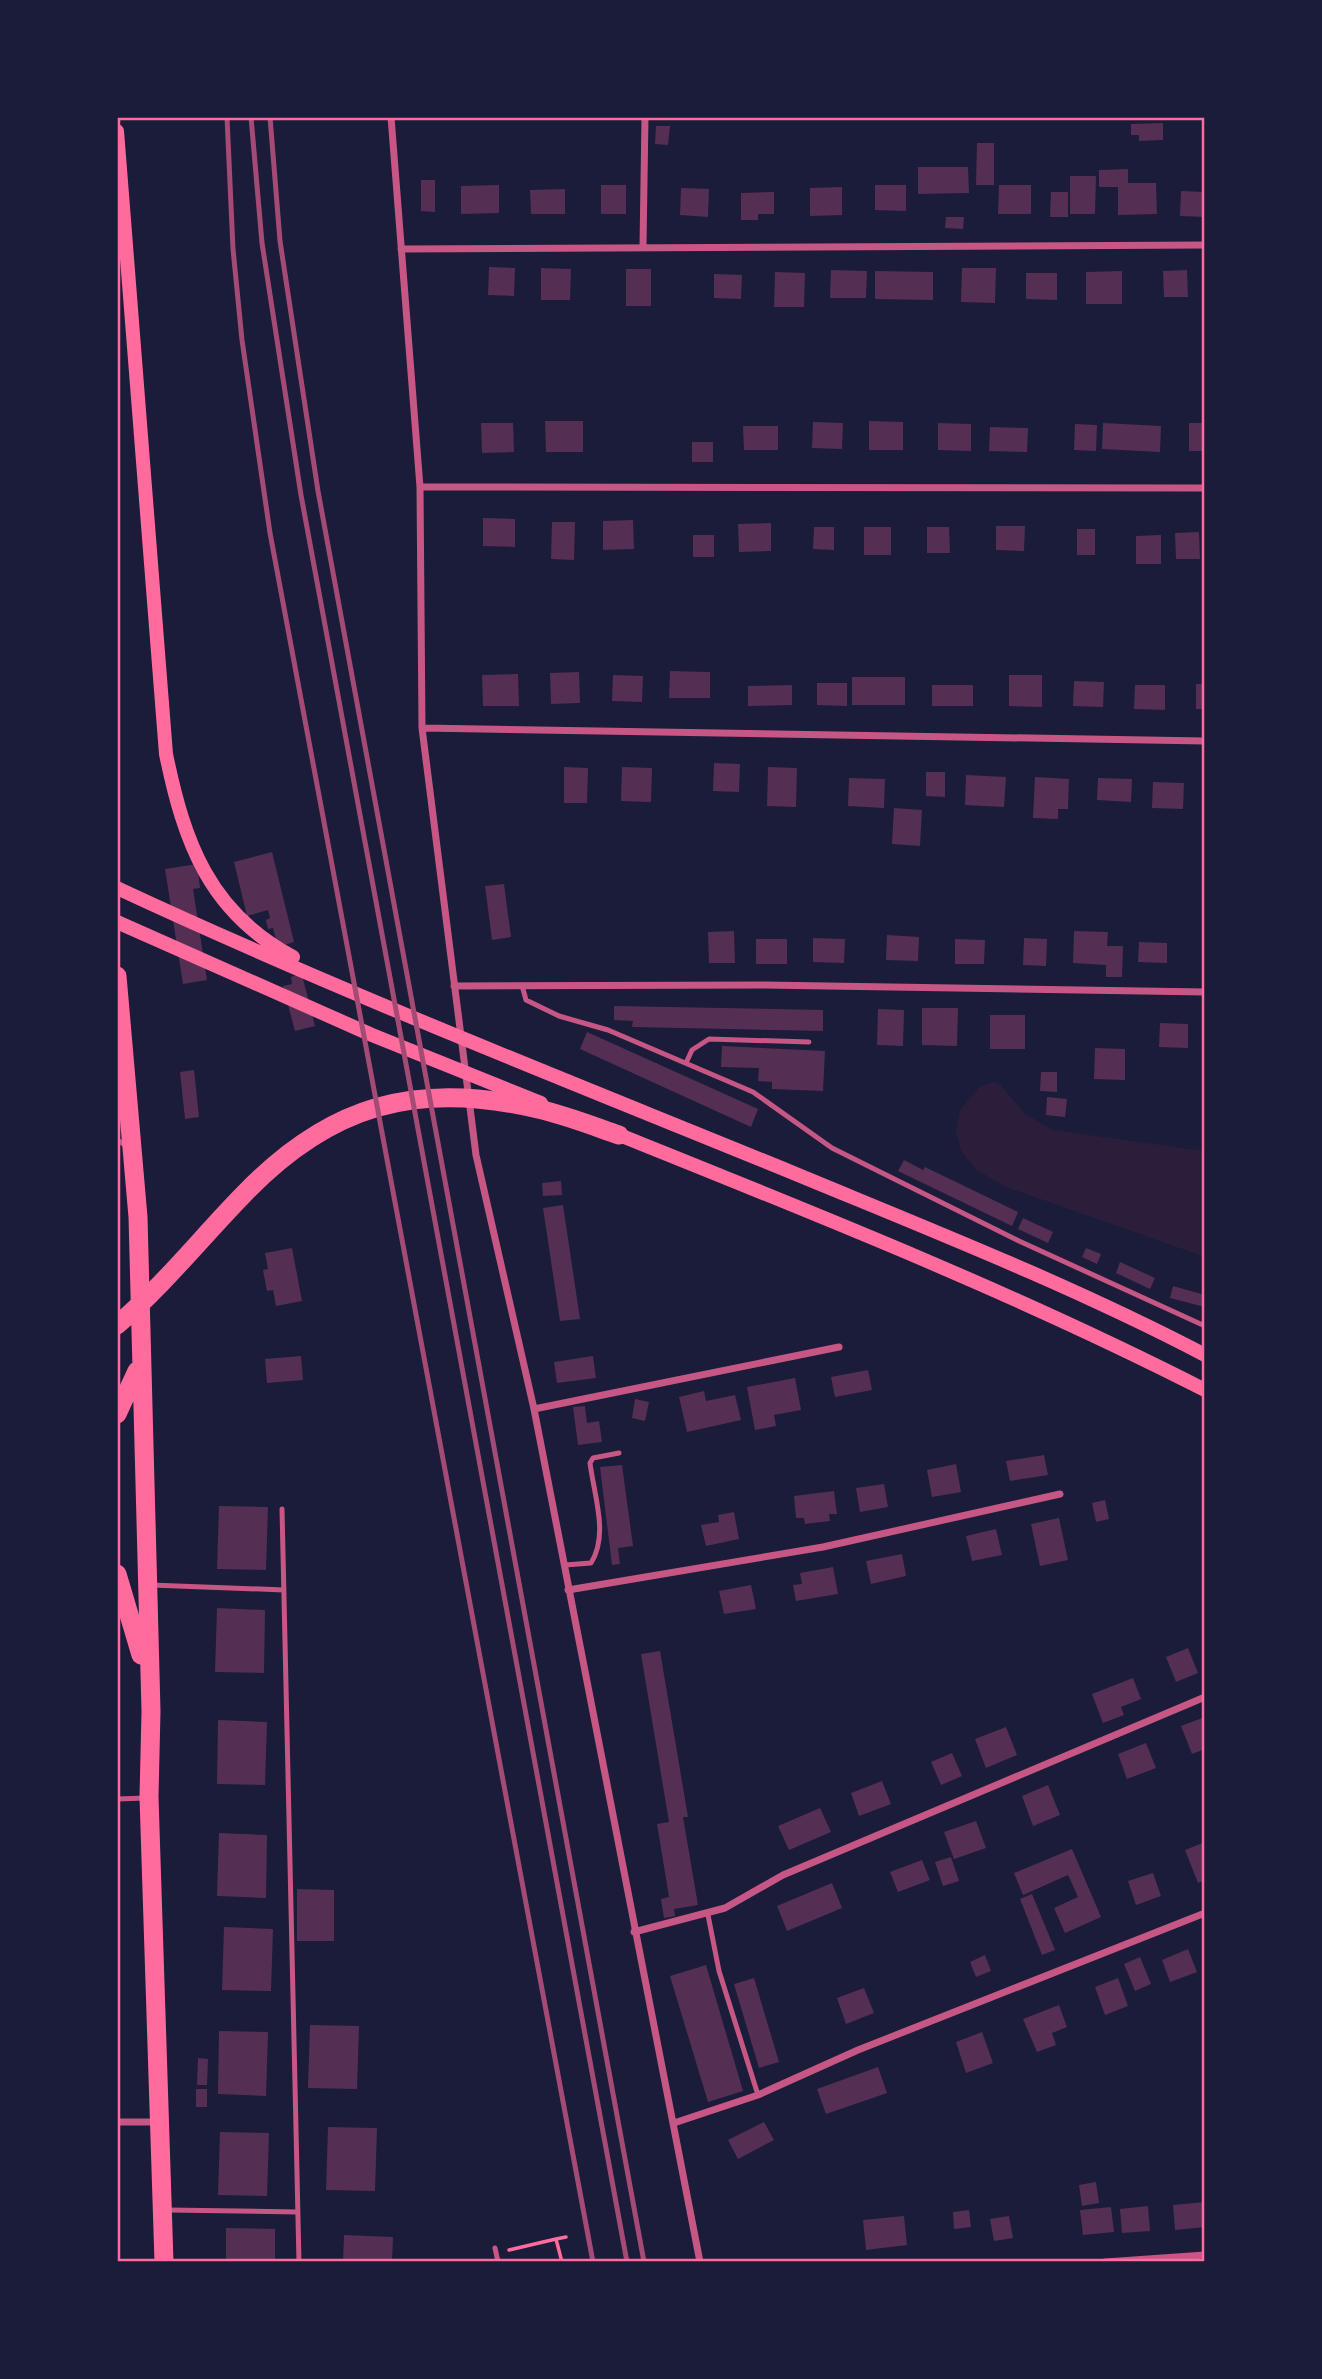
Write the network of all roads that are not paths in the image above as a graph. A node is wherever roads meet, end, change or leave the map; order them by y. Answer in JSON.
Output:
{"nodes":[{"id":1,"x":391,"y":117,"type":"edge"},
{"id":2,"x":645,"y":117,"type":"edge"},
{"id":3,"x":117,"y":131,"type":"edge"},
{"id":4,"x":1205,"y":245,"type":"edge"},
{"id":5,"x":643,"y":246,"type":"junction"},
{"id":6,"x":401,"y":248,"type":"junction"},
{"id":7,"x":420,"y":487,"type":"junction"},
{"id":8,"x":1205,"y":488,"type":"edge"},
{"id":9,"x":422,"y":728,"type":"junction"},
{"id":10,"x":1205,"y":741,"type":"edge"},
{"id":11,"x":117,"y":888,"type":"edge"},
{"id":12,"x":117,"y":922,"type":"edge"},
{"id":13,"x":118,"y":983,"type":"edge"},
{"id":14,"x":454,"y":986,"type":"junction"},
{"id":15,"x":523,"y":989,"type":"junction"},
{"id":16,"x":1205,"y":992,"type":"edge"},
{"id":17,"x":384,"y":1006,"type":"junction"},
{"id":18,"x":809,"y":1042,"type":"dead end"},
{"id":19,"x":686,"y":1063,"type":"junction"},
{"id":20,"x":619,"y":1135,"type":"junction"},
{"id":21,"x":125,"y":1145,"type":"edge"},
{"id":22,"x":117,"y":1325,"type":"edge"},
{"id":23,"x":1205,"y":1326,"type":"edge"},
{"id":24,"x":139,"y":1342,"type":"junction"},
{"id":25,"x":839,"y":1347,"type":"dead end"},
{"id":26,"x":1205,"y":1354,"type":"edge"},
{"id":27,"x":1205,"y":1390,"type":"edge"},
{"id":28,"x":534,"y":1409,"type":"junction"},
{"id":29,"x":117,"y":1414,"type":"edge"},
{"id":30,"x":619,"y":1453,"type":"dead end"},
{"id":31,"x":1060,"y":1494,"type":"dead end"},
{"id":32,"x":282,"y":1509,"type":"dead end"},
{"id":33,"x":565,"y":1565,"type":"junction"},
{"id":34,"x":117,"y":1574,"type":"edge"},
{"id":35,"x":147,"y":1585,"type":"junction"},
{"id":36,"x":284,"y":1590,"type":"junction"},
{"id":37,"x":568,"y":1590,"type":"junction"},
{"id":38,"x":1205,"y":1697,"type":"edge"},
{"id":39,"x":151,"y":1711,"type":"junction"},
{"id":40,"x":149,"y":1797,"type":"junction"},
{"id":41,"x":117,"y":1799,"type":"edge"},
{"id":42,"x":1205,"y":1913,"type":"edge"},
{"id":43,"x":708,"y":1914,"type":"junction"},
{"id":44,"x":634,"y":1932,"type":"junction"},
{"id":45,"x":758,"y":2095,"type":"junction"},
{"id":46,"x":117,"y":2122,"type":"edge"},
{"id":47,"x":161,"y":2122,"type":"junction"},
{"id":48,"x":674,"y":2123,"type":"junction"},
{"id":49,"x":163,"y":2210,"type":"junction"},
{"id":50,"x":298,"y":2212,"type":"junction"},
{"id":51,"x":496,"y":2251,"type":"road end"},
{"id":52,"x":1205,"y":2255,"type":"edge"},
{"id":53,"x":164,"y":2262,"type":"edge"},
{"id":54,"x":299,"y":2262,"type":"edge"},
{"id":55,"x":498,"y":2262,"type":"edge"},
{"id":56,"x":700,"y":2262,"type":"edge"},
{"id":57,"x":1105,"y":2262,"type":"edge"}],
"edges":[{"from":1,"to":6,"type":"street"},
{"from":2,"to":5,"type":"street"},
{"from":3,"to":17,"type":"main road"},
{"from":4,"to":5,"type":"street"},
{"from":5,"to":6,"type":"street"},
{"from":6,"to":7,"type":"street"},
{"from":7,"to":8,"type":"street"},
{"from":7,"to":9,"type":"street"},
{"from":9,"to":10,"type":"street"},
{"from":9,"to":14,"type":"street"},
{"from":11,"to":17,"type":"main road"},
{"from":12,"to":20,"type":"main road"},
{"from":13,"to":21,"type":"highway"},
{"from":14,"to":15,"type":"street"},
{"from":14,"to":28,"type":"street"},
{"from":15,"to":16,"type":"street"},
{"from":15,"to":19,"type":"lane"},
{"from":17,"to":26,"type":"main road"},
{"from":18,"to":19,"type":"lane"},
{"from":19,"to":23,"type":"lane"},
{"from":20,"to":22,"type":"highway"},
{"from":20,"to":27,"type":"main road"},
{"from":21,"to":24,"type":"highway"},
{"from":24,"to":29,"type":"highway"},
{"from":24,"to":35,"type":"highway"},
{"from":25,"to":28,"type":"street"},
{"from":28,"to":33,"type":"street"},
{"from":30,"to":33,"type":"lane"},
{"from":31,"to":37,"type":"street"},
{"from":32,"to":36,"type":"lane"},
{"from":33,"to":37,"type":"street"},
{"from":34,"to":39,"type":"highway"},
{"from":35,"to":36,"type":"lane"},
{"from":35,"to":39,"type":"highway"},
{"from":36,"to":50,"type":"lane"},
{"from":37,"to":44,"type":"street"},
{"from":38,"to":43,"type":"street"},
{"from":39,"to":40,"type":"highway"},
{"from":40,"to":41,"type":"lane"},
{"from":40,"to":47,"type":"highway"},
{"from":42,"to":45,"type":"street"},
{"from":43,"to":44,"type":"street"},
{"from":43,"to":45,"type":"lane"},
{"from":44,"to":48,"type":"street"},
{"from":45,"to":48,"type":"street"},
{"from":46,"to":47,"type":"street"},
{"from":47,"to":49,"type":"highway"},
{"from":48,"to":56,"type":"street"},
{"from":49,"to":50,"type":"lane"},
{"from":49,"to":53,"type":"highway"},
{"from":50,"to":54,"type":"lane"},
{"from":51,"to":55,"type":"lane"},
{"from":52,"to":57,"type":"street"}]}
